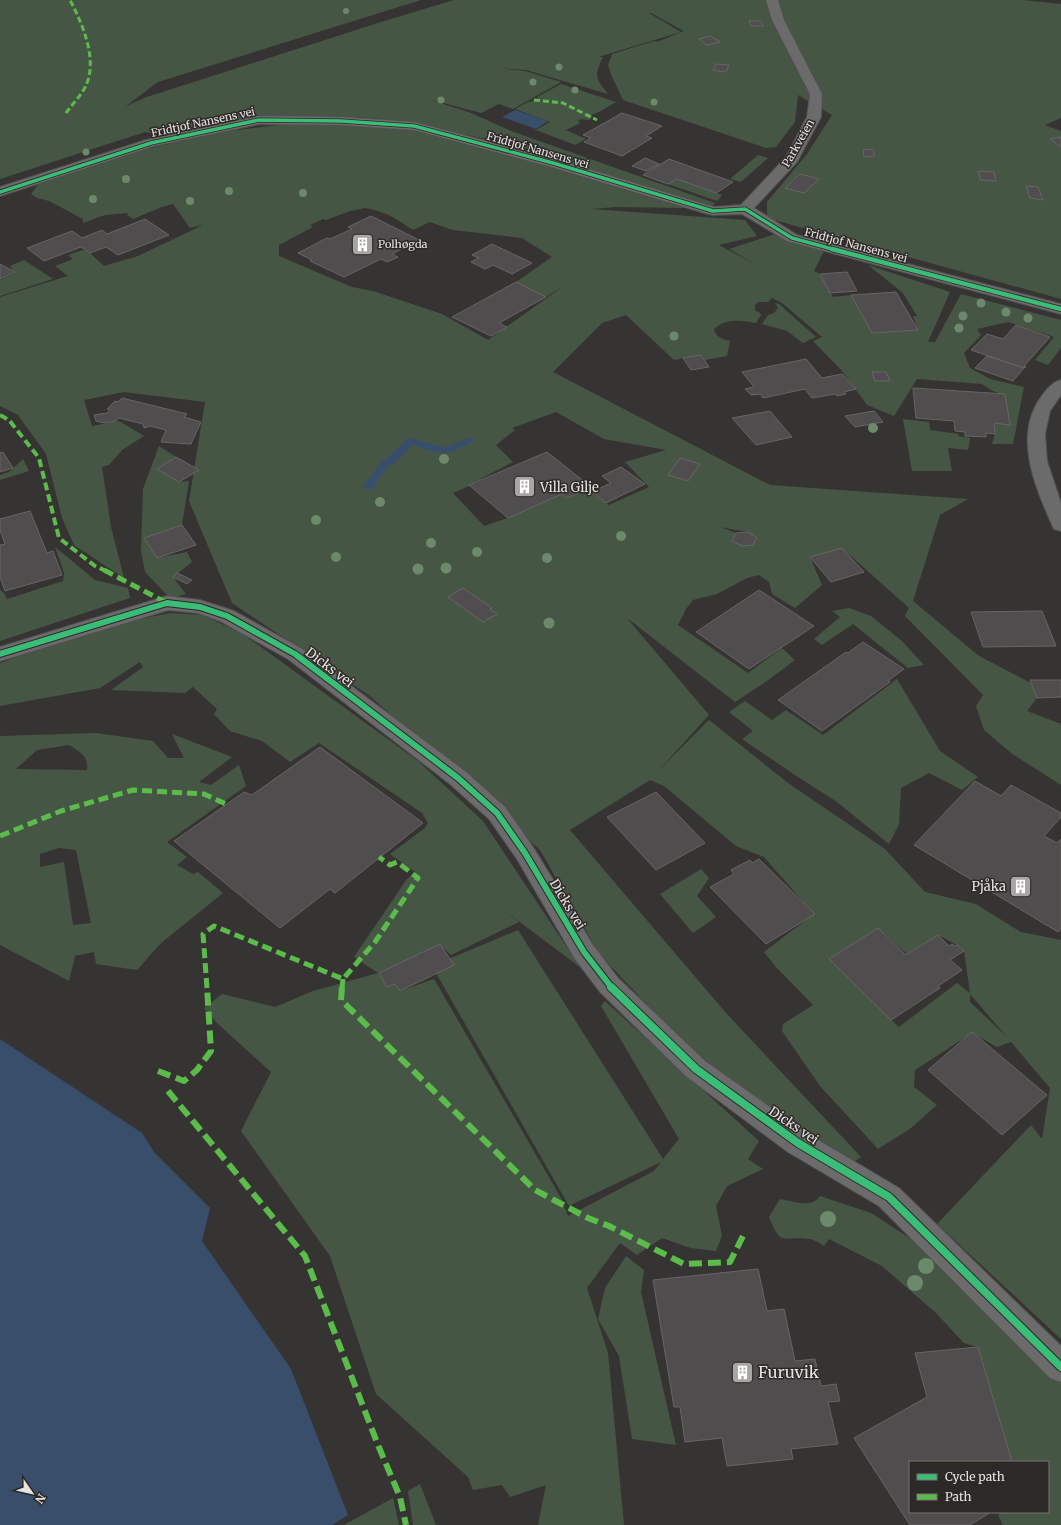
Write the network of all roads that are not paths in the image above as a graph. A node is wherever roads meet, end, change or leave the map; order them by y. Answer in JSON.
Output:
{"nodes":[{"id":1,"x":772,"y":0,"type":"edge"},
{"id":2,"x":0,"y":192,"type":"edge"},
{"id":3,"x":745,"y":209,"type":"junction"},
{"id":4,"x":1061,"y":309,"type":"edge"},
{"id":5,"x":1061,"y":385,"type":"edge"},
{"id":6,"x":1061,"y":525,"type":"edge"},
{"id":7,"x":0,"y":654,"type":"edge"},
{"id":8,"x":1061,"y":1367,"type":"edge"}],
"edges":[{"from":1,"to":3,"type":"street","name":"Parkveien"},
{"from":2,"to":3,"type":"street","name":"Fridtjof Nansens vei"},
{"from":3,"to":4,"type":"street","name":"Fridtjof Nansens vei"},
{"from":5,"to":6,"type":"street"},
{"from":7,"to":8,"type":"street","name":"Dicks vei"}]}
